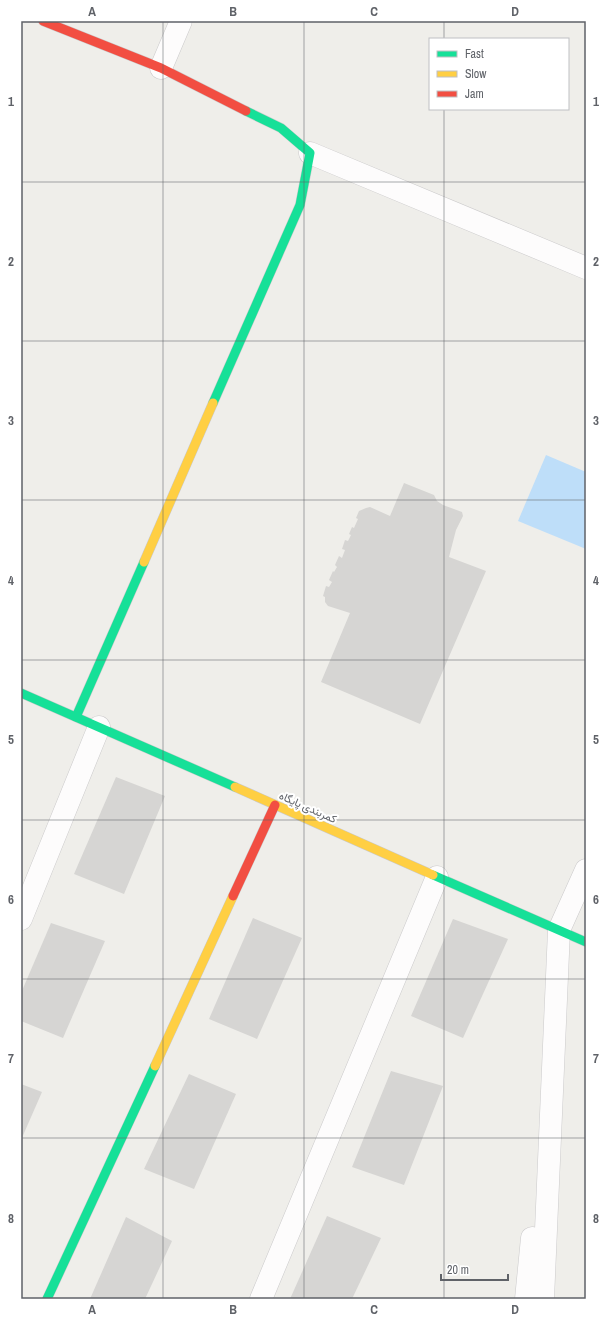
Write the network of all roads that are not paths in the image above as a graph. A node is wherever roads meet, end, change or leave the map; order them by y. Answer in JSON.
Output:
{"nodes":[{"id":1,"x":42,"y":21,"type":"edge"},
{"id":2,"x":181,"y":21,"type":"edge"},
{"id":3,"x":161,"y":68,"type":"junction"},
{"id":4,"x":310,"y":153,"type":"junction"},
{"id":5,"x":586,"y":268,"type":"edge"},
{"id":6,"x":21,"y":693,"type":"edge"},
{"id":7,"x":76,"y":717,"type":"junction"},
{"id":8,"x":99,"y":727,"type":"junction"},
{"id":9,"x":275,"y":805,"type":"junction"},
{"id":10,"x":586,"y":870,"type":"edge"},
{"id":11,"x":438,"y":877,"type":"junction"},
{"id":12,"x":21,"y":918,"type":"edge"},
{"id":13,"x":553,"y":928,"type":"junction"},
{"id":14,"x":586,"y":942,"type":"edge"},
{"id":15,"x":47,"y":1299,"type":"edge"},
{"id":16,"x":261,"y":1299,"type":"edge"},
{"id":17,"x":526,"y":1299,"type":"edge"},
{"id":18,"x":543,"y":1299,"type":"edge"}],
"edges":[{"from":1,"to":3,"type":"street"},
{"from":2,"to":3,"type":"street"},
{"from":3,"to":4,"type":"street"},
{"from":4,"to":5,"type":"street"},
{"from":4,"to":7,"type":"street"},
{"from":6,"to":7,"type":"street","name":"کمربندی پایگاه"},
{"from":7,"to":8,"type":"street","name":"کمربندی پایگاه"},
{"from":8,"to":9,"type":"street","name":"کمربندی پایگاه"},
{"from":8,"to":12,"type":"street"},
{"from":9,"to":11,"type":"street","name":"کمربندی پایگاه"},
{"from":9,"to":15,"type":"street"},
{"from":10,"to":13,"type":"street"},
{"from":11,"to":13,"type":"street","name":"کمربندی پایگاه"},
{"from":11,"to":16,"type":"street"},
{"from":13,"to":14,"type":"street","name":"کمربندی پایگاه"},
{"from":13,"to":17,"type":"street"},
{"from":13,"to":18,"type":"street"}]}
